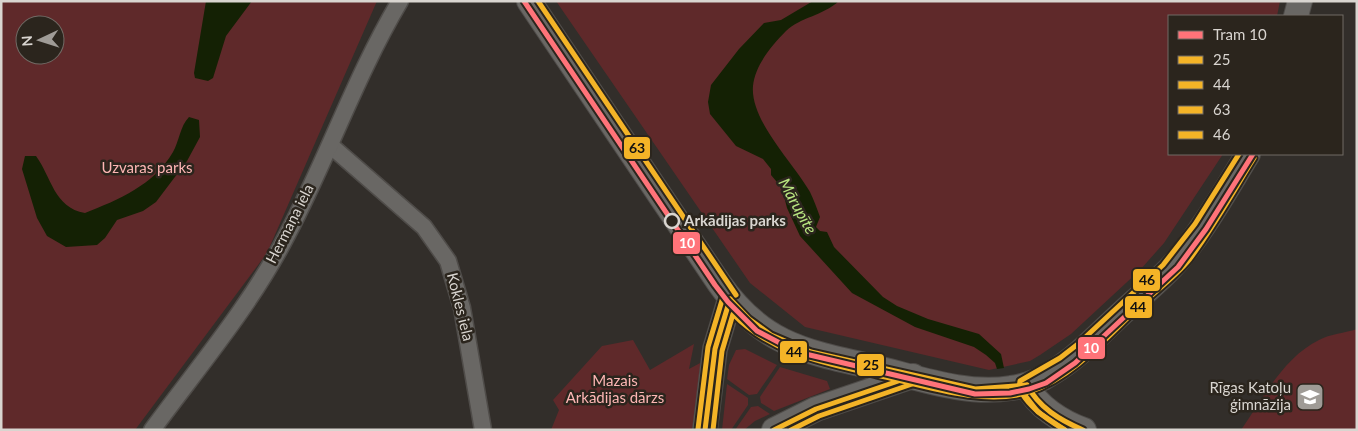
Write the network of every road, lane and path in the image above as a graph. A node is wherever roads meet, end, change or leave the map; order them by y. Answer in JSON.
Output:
{"nodes":[{"id":1,"x":400,"y":1,"type":"edge"},
{"id":2,"x":529,"y":1,"type":"edge"},
{"id":3,"x":1300,"y":1,"type":"edge"},
{"id":4,"x":1296,"y":15,"type":"edge"},
{"id":5,"x":330,"y":145,"type":"junction"},
{"id":6,"x":1247,"y":155,"type":"edge"},
{"id":7,"x":730,"y":299,"type":"junction"},
{"id":8,"x":913,"y":376,"type":"junction"},
{"id":9,"x":1027,"y":385,"type":"junction"},
{"id":10,"x":152,"y":430,"type":"edge"},
{"id":11,"x":483,"y":430,"type":"edge"},
{"id":12,"x":705,"y":430,"type":"edge"},
{"id":13,"x":774,"y":430,"type":"edge"},
{"id":14,"x":1084,"y":430,"type":"edge"}],
"edges":[{"from":1,"to":5,"type":"street","name":"Hermaņa iela"},
{"from":2,"to":7,"type":"street"},
{"from":3,"to":4,"type":"street"},
{"from":5,"to":10,"type":"street","name":"Hermaņa iela"},
{"from":5,"to":11,"type":"street","name":"Kokles iela"},
{"from":6,"to":9,"type":"street"},
{"from":7,"to":8,"type":"street"},
{"from":7,"to":12,"type":"street"},
{"from":8,"to":9,"type":"street"},
{"from":8,"to":13,"type":"street"},
{"from":9,"to":14,"type":"street"}]}
